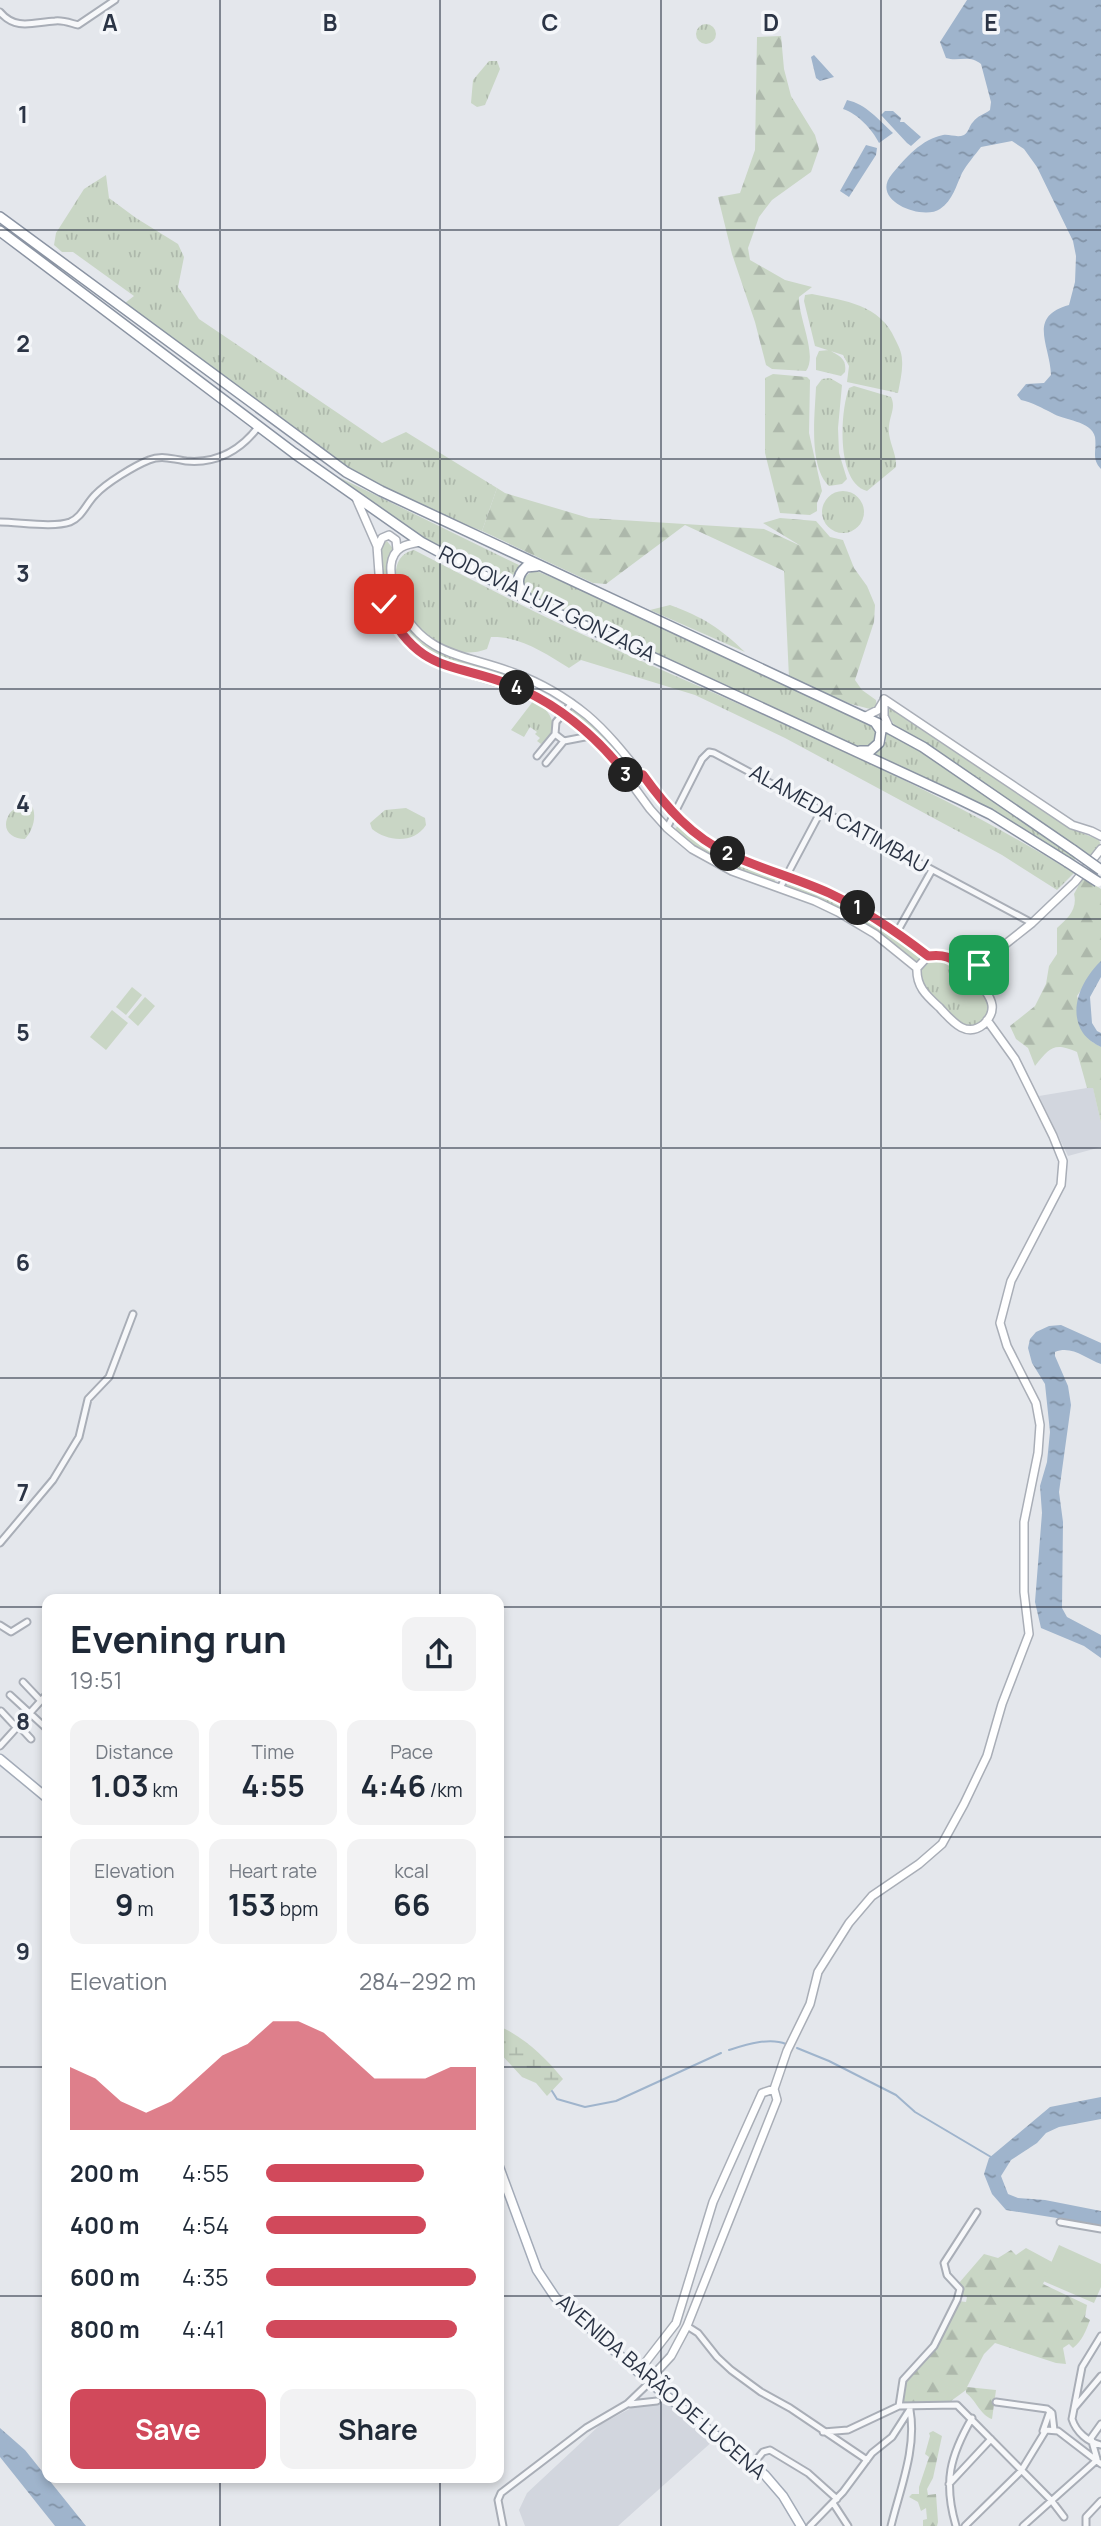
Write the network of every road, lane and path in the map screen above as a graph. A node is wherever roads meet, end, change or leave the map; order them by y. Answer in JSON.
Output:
{"nodes":[{"id":1,"x":115,"y":0,"type":"edge"},
{"id":2,"x":0,"y":12,"type":"edge"},
{"id":3,"x":0,"y":218,"type":"edge"},
{"id":4,"x":0,"y":231,"type":"edge"},
{"id":5,"x":259,"y":426,"type":"junction"},
{"id":6,"x":356,"y":498,"type":"junction"},
{"id":7,"x":0,"y":522,"type":"edge"},
{"id":8,"x":421,"y":542,"type":"junction"},
{"id":9,"x":397,"y":550,"type":"junction"},
{"id":10,"x":377,"y":551,"type":"junction"},
{"id":11,"x":549,"y":570,"type":"junction"},
{"id":12,"x":533,"y":602,"type":"junction"},
{"id":13,"x":529,"y":679,"type":"junction"},
{"id":14,"x":523,"y":690,"type":"junction"},
{"id":15,"x":884,"y":699,"type":"junction"},
{"id":16,"x":545,"y":702,"type":"junction"},
{"id":17,"x":572,"y":703,"type":"junction"},
{"id":18,"x":564,"y":713,"type":"junction"},
{"id":19,"x":867,"y":718,"type":"junction"},
{"id":20,"x":556,"y":722,"type":"junction"},
{"id":21,"x":890,"y":729,"type":"junction"},
{"id":22,"x":555,"y":734,"type":"junction"},
{"id":23,"x":591,"y":736,"type":"junction"},
{"id":24,"x":564,"y":741,"type":"junction"},
{"id":25,"x":855,"y":751,"type":"junction"},
{"id":26,"x":643,"y":775,"type":"junction"},
{"id":27,"x":632,"y":782,"type":"junction"},
{"id":28,"x":822,"y":809,"type":"junction"},
{"id":29,"x":676,"y":816,"type":"junction"},
{"id":30,"x":667,"y":828,"type":"junction"},
{"id":31,"x":1101,"y":836,"type":"edge"},
{"id":32,"x":1101,"y":849,"type":"edge"},
{"id":33,"x":932,"y":870,"type":"junction"},
{"id":34,"x":1101,"y":870,"type":"edge"},
{"id":35,"x":786,"y":875,"type":"junction"},
{"id":36,"x":1100,"y":883,"type":"edge"},
{"id":37,"x":780,"y":888,"type":"junction"},
{"id":38,"x":1031,"y":923,"type":"junction"},
{"id":39,"x":897,"y":932,"type":"junction"},
{"id":40,"x":928,"y":956,"type":"junction"},
{"id":41,"x":979,"y":965,"type":"junction"},
{"id":42,"x":962,"y":967,"type":"junction"},
{"id":43,"x":917,"y":968,"type":"junction"},
{"id":44,"x":976,"y":982,"type":"junction"},
{"id":45,"x":987,"y":1020,"type":"junction"},
{"id":46,"x":133,"y":1314,"type":"dead end"},
{"id":47,"x":0,"y":1543,"type":"edge"},
{"id":48,"x":27,"y":1622,"type":"dead end"},
{"id":49,"x":0,"y":1625,"type":"edge"},
{"id":50,"x":23,"y":1682,"type":"dead end"},
{"id":51,"x":10,"y":1695,"type":"dead end"},
{"id":52,"x":41,"y":1701,"type":"joint"},
{"id":53,"x":1,"y":1712,"type":"edge"},
{"id":54,"x":29,"y":1713,"type":"junction"},
{"id":55,"x":42,"y":1725,"type":"edge"},
{"id":56,"x":17,"y":1726,"type":"junction"},
{"id":57,"x":31,"y":1739,"type":"dead end"},
{"id":58,"x":0,"y":1746,"type":"edge"},
{"id":59,"x":0,"y":1759,"type":"edge"},
{"id":60,"x":42,"y":1794,"type":"edge"},
{"id":61,"x":774,"y":2089,"type":"junction"},
{"id":62,"x":504,"y":2181,"type":"edge"},
{"id":63,"x":976,"y":2212,"type":"dead end"},
{"id":64,"x":1060,"y":2222,"type":"dead end"},
{"id":65,"x":1101,"y":2229,"type":"edge"},
{"id":66,"x":687,"y":2326,"type":"junction"},
{"id":67,"x":1101,"y":2336,"type":"edge"},
{"id":68,"x":638,"y":2372,"type":"junction"},
{"id":69,"x":1101,"y":2376,"type":"edge"},
{"id":70,"x":649,"y":2382,"type":"junction"},
{"id":71,"x":657,"y":2401,"type":"dead end"},
{"id":72,"x":996,"y":2402,"type":"dead end"},
{"id":73,"x":627,"y":2404,"type":"junction"},
{"id":74,"x":899,"y":2406,"type":"junction"},
{"id":75,"x":909,"y":2408,"type":"junction"},
{"id":76,"x":1073,"y":2409,"type":"junction"},
{"id":77,"x":1050,"y":2411,"type":"junction"},
{"id":78,"x":972,"y":2418,"type":"junction"},
{"id":79,"x":1101,"y":2424,"type":"edge"},
{"id":80,"x":1054,"y":2430,"type":"junction"},
{"id":81,"x":823,"y":2432,"type":"junction"},
{"id":82,"x":1043,"y":2432,"type":"junction"},
{"id":83,"x":991,"y":2439,"type":"junction"},
{"id":84,"x":1093,"y":2443,"type":"junction"},
{"id":85,"x":1101,"y":2445,"type":"edge"},
{"id":86,"x":867,"y":2460,"type":"junction"},
{"id":87,"x":1099,"y":2462,"type":"edge"},
{"id":88,"x":752,"y":2465,"type":"junction"},
{"id":89,"x":1021,"y":2471,"type":"junction"},
{"id":90,"x":948,"y":2484,"type":"junction"},
{"id":91,"x":1051,"y":2500,"type":"junction"},
{"id":92,"x":835,"y":2501,"type":"junction"},
{"id":93,"x":1101,"y":2501,"type":"edge"},
{"id":94,"x":1064,"y":2517,"type":"dead end"},
{"id":95,"x":503,"y":2526,"type":"edge"},
{"id":96,"x":801,"y":2526,"type":"edge"},
{"id":97,"x":810,"y":2526,"type":"edge"},
{"id":98,"x":848,"y":2526,"type":"edge"},
{"id":99,"x":891,"y":2526,"type":"edge"},
{"id":100,"x":956,"y":2526,"type":"edge"},
{"id":101,"x":965,"y":2526,"type":"edge"},
{"id":102,"x":1023,"y":2526,"type":"edge"},
{"id":103,"x":1086,"y":2526,"type":"edge"}],
"edges":[{"from":1,"to":2,"type":"street"},
{"from":3,"to":11,"type":"highway","name":"RODOVIA LUIZ GONZAGA"},
{"from":4,"to":5,"type":"highway","name":"RODOVIA LUIZ GONZAGA"},
{"from":5,"to":6,"type":"highway","name":"RODOVIA LUIZ GONZAGA"},
{"from":5,"to":7,"type":"street"},
{"from":6,"to":8,"type":"highway","name":"RODOVIA LUIZ GONZAGA"},
{"from":6,"to":10,"type":"main road"},
{"from":8,"to":9,"type":"main road"},
{"from":8,"to":12,"type":"highway","name":"RODOVIA LUIZ GONZAGA"},
{"from":9,"to":10,"type":"main road"},
{"from":9,"to":13,"type":"main road"},
{"from":10,"to":14,"type":"main road"},
{"from":11,"to":12,"type":"highway"},
{"from":11,"to":19,"type":"highway","name":"RODOVIA LUIZ GONZAGA"},
{"from":12,"to":25,"type":"highway","name":"RODOVIA LUIZ GONZAGA"},
{"from":13,"to":14,"type":"street"},
{"from":13,"to":17,"type":"main road"},
{"from":14,"to":16,"type":"main road"},
{"from":15,"to":19,"type":"main road"},
{"from":15,"to":21,"type":"main road"},
{"from":15,"to":31,"type":"main road"},
{"from":16,"to":18,"type":"main road"},
{"from":16,"to":20,"type":"street"},
{"from":17,"to":18,"type":"street"},
{"from":17,"to":26,"type":"main road"},
{"from":18,"to":20,"type":"street"},
{"from":18,"to":23,"type":"main road"},
{"from":19,"to":21,"type":"highway","name":"RODOVIA LUIZ GONZAGA"},
{"from":19,"to":25,"type":"highway"},
{"from":20,"to":22,"type":"street"},
{"from":21,"to":34,"type":"highway","name":"RODOVIA LUIZ GONZAGA","bridge":true},
{"from":22,"to":24,"type":"street"},
{"from":22,"to":24,"type":"street"},
{"from":23,"to":24,"type":"street"},
{"from":23,"to":27,"type":"main road"},
{"from":25,"to":36,"type":"highway","name":"RODOVIA LUIZ GONZAGA","bridge":true},
{"from":26,"to":27,"type":"street"},
{"from":26,"to":29,"type":"main road"},
{"from":27,"to":30,"type":"main road"},
{"from":28,"to":29,"type":"street","name":"ALAMEDA CATIMBAU"},
{"from":28,"to":33,"type":"street","name":"ALAMEDA CATIMBAU"},
{"from":28,"to":35,"type":"street"},
{"from":29,"to":30,"type":"street"},
{"from":29,"to":35,"type":"main road"},
{"from":30,"to":37,"type":"main road"},
{"from":32,"to":38,"type":"main road"},
{"from":33,"to":38,"type":"street","name":"ALAMEDA CATIMBAU"},
{"from":33,"to":39,"type":"street"},
{"from":35,"to":37,"type":"street"},
{"from":35,"to":39,"type":"main road"},
{"from":37,"to":43,"type":"main road"},
{"from":38,"to":41,"type":"main road"},
{"from":39,"to":40,"type":"main road"},
{"from":40,"to":42,"type":"main road"},
{"from":40,"to":43,"type":"main road"},
{"from":41,"to":42,"type":"main road"},
{"from":41,"to":44,"type":"main road"},
{"from":42,"to":44,"type":"main road"},
{"from":43,"to":45,"type":"main road"},
{"from":44,"to":45,"type":"main road"},
{"from":45,"to":61,"type":"main road"},
{"from":46,"to":47,"type":"street"},
{"from":48,"to":49,"type":"street"},
{"from":50,"to":52,"type":"street"},
{"from":51,"to":54,"type":"street"},
{"from":52,"to":54,"type":"street"},
{"from":53,"to":56,"type":"street"},
{"from":54,"to":55,"type":"street"},
{"from":54,"to":56,"type":"street"},
{"from":56,"to":57,"type":"street"},
{"from":56,"to":58,"type":"street"},
{"from":59,"to":60,"type":"main road"},
{"from":61,"to":66,"type":"main road"},
{"from":61,"to":68,"type":"main road"},
{"from":62,"to":68,"type":"main road","name":"AVENIDA BARÃO DE LUCENA"},
{"from":63,"to":74,"type":"street"},
{"from":64,"to":65,"type":"street"},
{"from":66,"to":70,"type":"main road"},
{"from":66,"to":81,"type":"street"},
{"from":67,"to":76,"type":"street"},
{"from":68,"to":70,"type":"main road","name":"AVENIDA BARÃO DE LUCENA"},
{"from":69,"to":76,"type":"street"},
{"from":70,"to":73,"type":"street"},
{"from":70,"to":88,"type":"main road","name":"AVENIDA BARÃO DE LUCENA"},
{"from":71,"to":73,"type":"street"},
{"from":72,"to":77,"type":"street"},
{"from":73,"to":95,"type":"street"},
{"from":74,"to":75,"type":"street"},
{"from":74,"to":81,"type":"street"},
{"from":75,"to":78,"type":"street"},
{"from":75,"to":86,"type":"street"},
{"from":75,"to":99,"type":"street"},
{"from":76,"to":84,"type":"street"},
{"from":77,"to":80,"type":"street"},
{"from":77,"to":82,"type":"street"},
{"from":78,"to":83,"type":"street"},
{"from":78,"to":90,"type":"street"},
{"from":79,"to":84,"type":"street"},
{"from":80,"to":82,"type":"street"},
{"from":80,"to":87,"type":"street"},
{"from":81,"to":86,"type":"street"},
{"from":82,"to":89,"type":"street"},
{"from":83,"to":89,"type":"street"},
{"from":83,"to":90,"type":"street"},
{"from":84,"to":85,"type":"street"},
{"from":84,"to":87,"type":"street"},
{"from":86,"to":92,"type":"street"},
{"from":87,"to":91,"type":"street"},
{"from":88,"to":92,"type":"street"},
{"from":88,"to":96,"type":"main road","name":"AVENIDA BARÃO DE LUCENA"},
{"from":89,"to":91,"type":"street"},
{"from":89,"to":101,"type":"street"},
{"from":90,"to":100,"type":"street"},
{"from":91,"to":94,"type":"street"},
{"from":91,"to":102,"type":"street"},
{"from":92,"to":97,"type":"street"},
{"from":92,"to":98,"type":"street"},
{"from":93,"to":103,"type":"street"}]}
